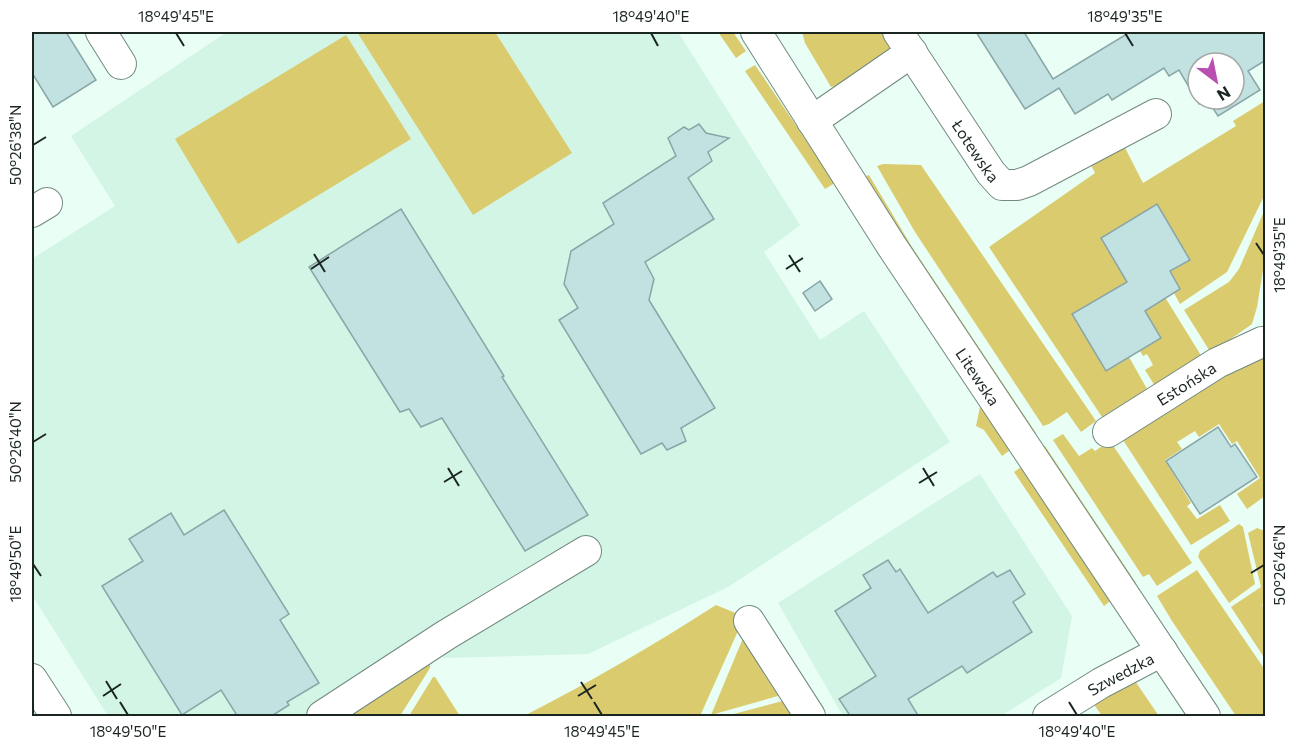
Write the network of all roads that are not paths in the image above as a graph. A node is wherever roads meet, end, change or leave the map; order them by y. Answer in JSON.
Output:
{"nodes":[{"id":1,"x":101,"y":32,"type":"edge"},
{"id":2,"x":756,"y":32,"type":"edge"},
{"id":3,"x":905,"y":42,"type":"edge"},
{"id":4,"x":121,"y":64,"type":"dead end"},
{"id":5,"x":1156,"y":114,"type":"dead end"},
{"id":6,"x":812,"y":121,"type":"junction"},
{"id":7,"x":1264,"y":335,"type":"edge"},
{"id":8,"x":1108,"y":432,"type":"dead end"},
{"id":9,"x":586,"y":551,"type":"dead end"},
{"id":10,"x":749,"y":621,"type":"dead end"},
{"id":11,"x":1162,"y":651,"type":"junction"},
{"id":12,"x":32,"y":679,"type":"edge"},
{"id":13,"x":56,"y":717,"type":"edge"},
{"id":14,"x":321,"y":717,"type":"edge"},
{"id":15,"x":810,"y":717,"type":"edge"},
{"id":16,"x":1048,"y":717,"type":"edge"},
{"id":17,"x":1206,"y":717,"type":"edge"}],
"edges":[{"from":1,"to":4,"type":"street"},
{"from":2,"to":6,"type":"street","name":"Litewska"},
{"from":3,"to":5,"type":"street","name":"Łotewska"},
{"from":3,"to":6,"type":"street"},
{"from":6,"to":11,"type":"street","name":"Litewska"},
{"from":7,"to":8,"type":"street","name":"Estońska"},
{"from":9,"to":14,"type":"street"},
{"from":10,"to":15,"type":"street"},
{"from":11,"to":16,"type":"street","name":"Szwedzka"},
{"from":11,"to":17,"type":"street","name":"Litewska"},
{"from":12,"to":13,"type":"street"}]}
